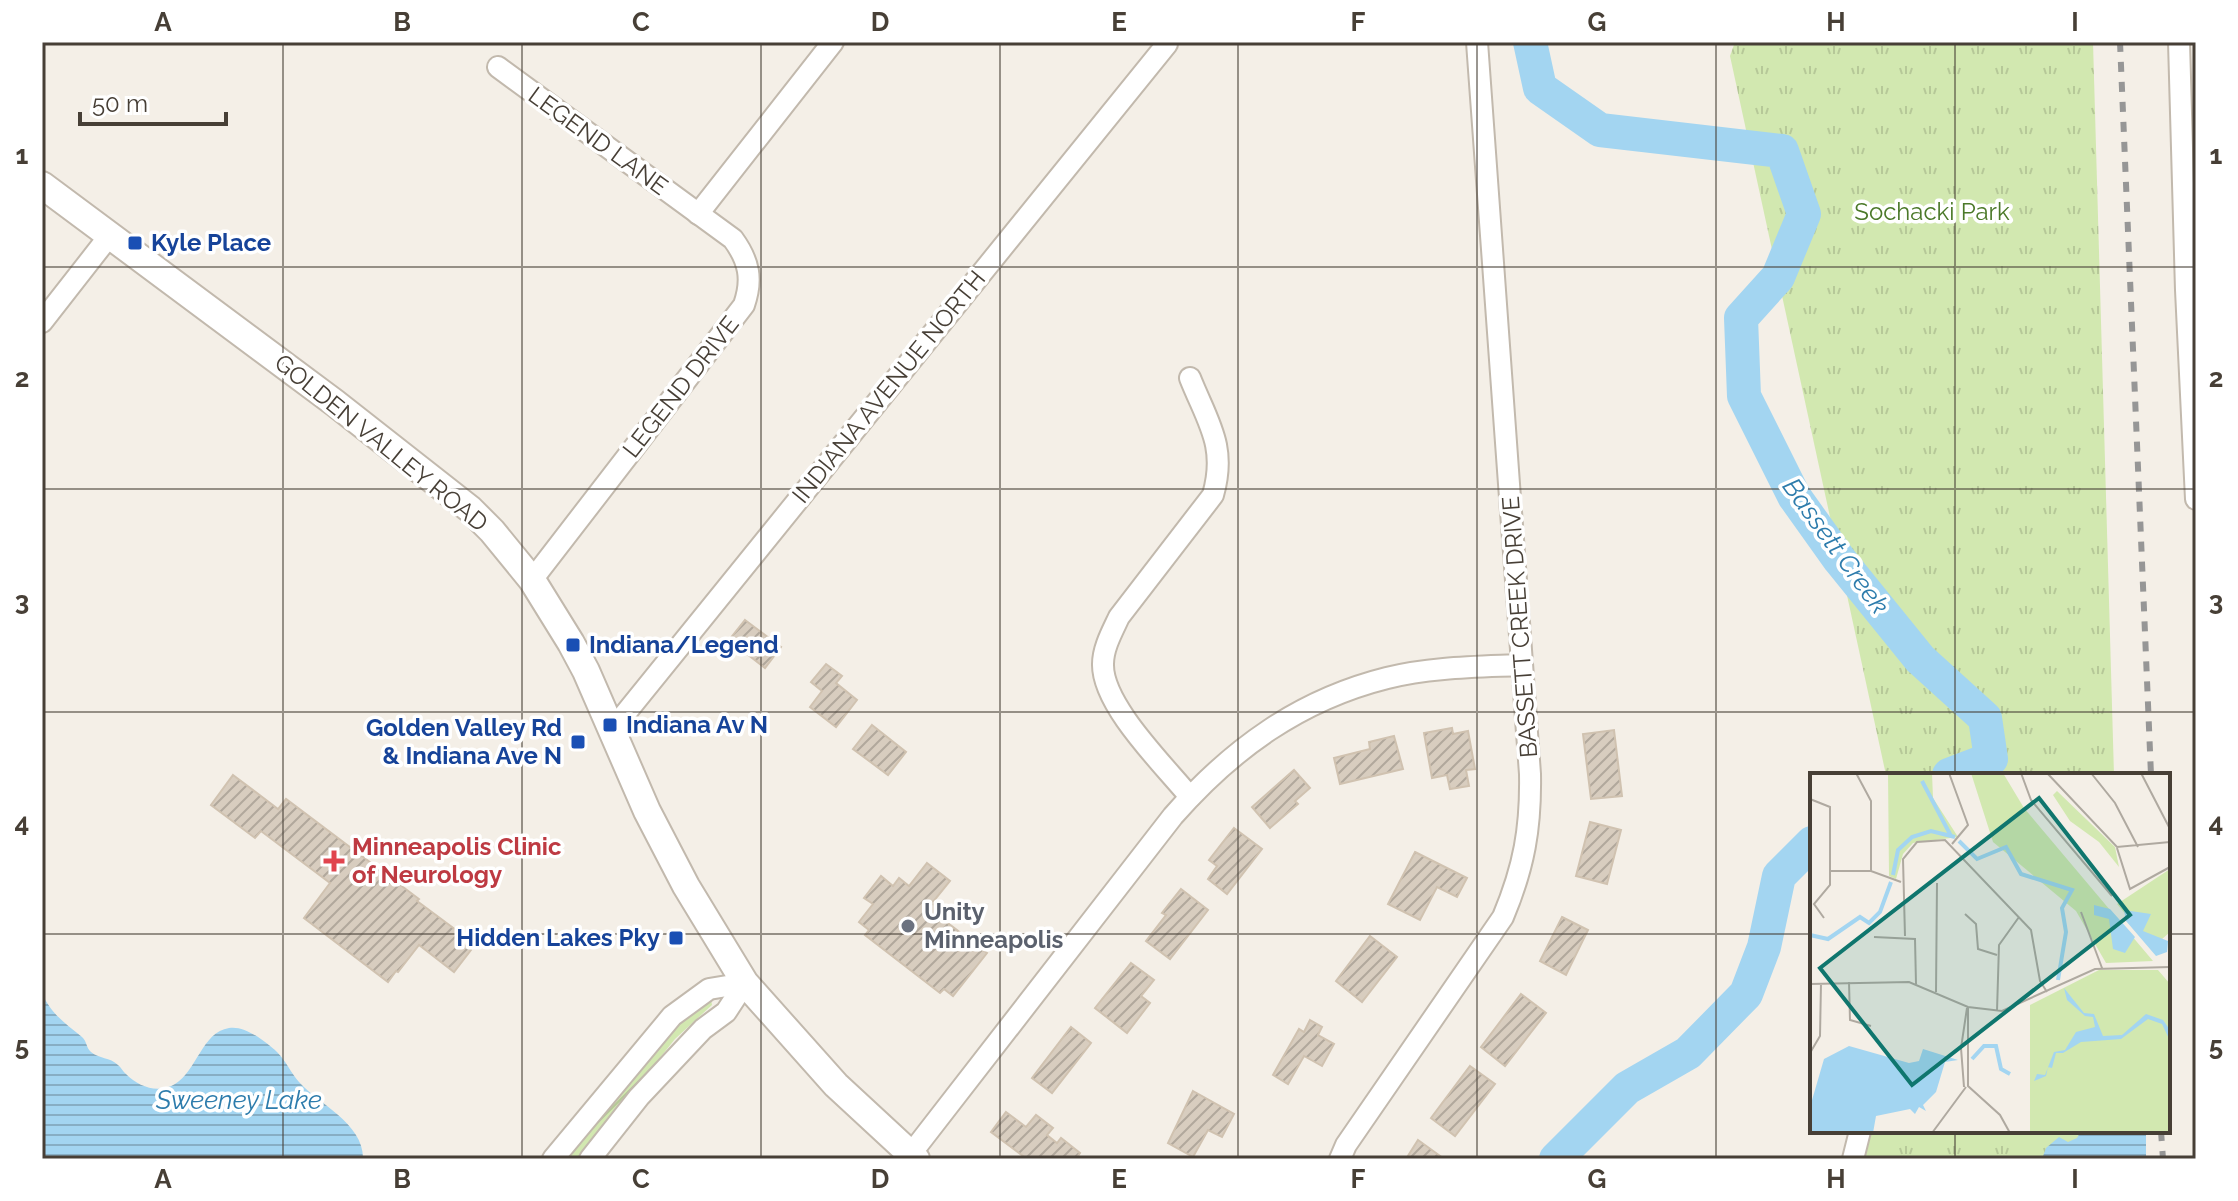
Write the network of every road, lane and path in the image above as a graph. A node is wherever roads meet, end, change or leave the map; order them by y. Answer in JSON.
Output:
{"nodes":[{"id":1,"x":833,"y":42,"type":"edge"},
{"id":2,"x":1477,"y":42,"type":"edge"},
{"id":3,"x":2179,"y":42,"type":"edge"},
{"id":4,"x":1167,"y":44,"type":"edge"},
{"id":5,"x":498,"y":67,"type":"dead end"},
{"id":6,"x":42,"y":185,"type":"edge"},
{"id":7,"x":698,"y":214,"type":"junction"},
{"id":8,"x":110,"y":235,"type":"junction"},
{"id":9,"x":42,"y":322,"type":"edge"},
{"id":10,"x":1190,"y":378,"type":"dead end"},
{"id":11,"x":2196,"y":499,"type":"edge"},
{"id":12,"x":532,"y":580,"type":"junction"},
{"id":13,"x":1522,"y":665,"type":"junction"},
{"id":14,"x":612,"y":730,"type":"junction"},
{"id":15,"x":1190,"y":797,"type":"junction"},
{"id":16,"x":745,"y":983,"type":"junction"},
{"id":17,"x":1860,"y":1133,"type":"edge"},
{"id":18,"x":913,"y":1157,"type":"edge"},
{"id":19,"x":553,"y":1159,"type":"edge"},
{"id":20,"x":590,"y":1159,"type":"edge"},
{"id":21,"x":1340,"y":1159,"type":"edge"},
{"id":22,"x":1853,"y":1159,"type":"edge"}],
"edges":[{"from":1,"to":7,"type":"street"},
{"from":2,"to":13,"type":"street","name":"BASSETT CREEK DRIVE"},
{"from":3,"to":11,"type":"street"},
{"from":4,"to":14,"type":"street","name":"INDIANA AVENUE NORTH"},
{"from":5,"to":7,"type":"street","name":"LEGEND LANE"},
{"from":6,"to":8,"type":"street","name":"GOLDEN VALLEY ROAD"},
{"from":7,"to":12,"type":"street","name":"LEGEND DRIVE"},
{"from":8,"to":9,"type":"street"},
{"from":8,"to":12,"type":"street","name":"GOLDEN VALLEY ROAD"},
{"from":10,"to":15,"type":"street"},
{"from":12,"to":14,"type":"street","name":"GOLDEN VALLEY ROAD"},
{"from":13,"to":15,"type":"street"},
{"from":13,"to":21,"type":"street","name":"BASSETT CREEK DRIVE"},
{"from":14,"to":16,"type":"street","name":"GOLDEN VALLEY ROAD"},
{"from":15,"to":18,"type":"street"},
{"from":16,"to":18,"type":"street","name":"GOLDEN VALLEY ROAD"},
{"from":16,"to":19,"type":"street"},
{"from":16,"to":20,"type":"street"},
{"from":17,"to":22,"type":"street"}]}
